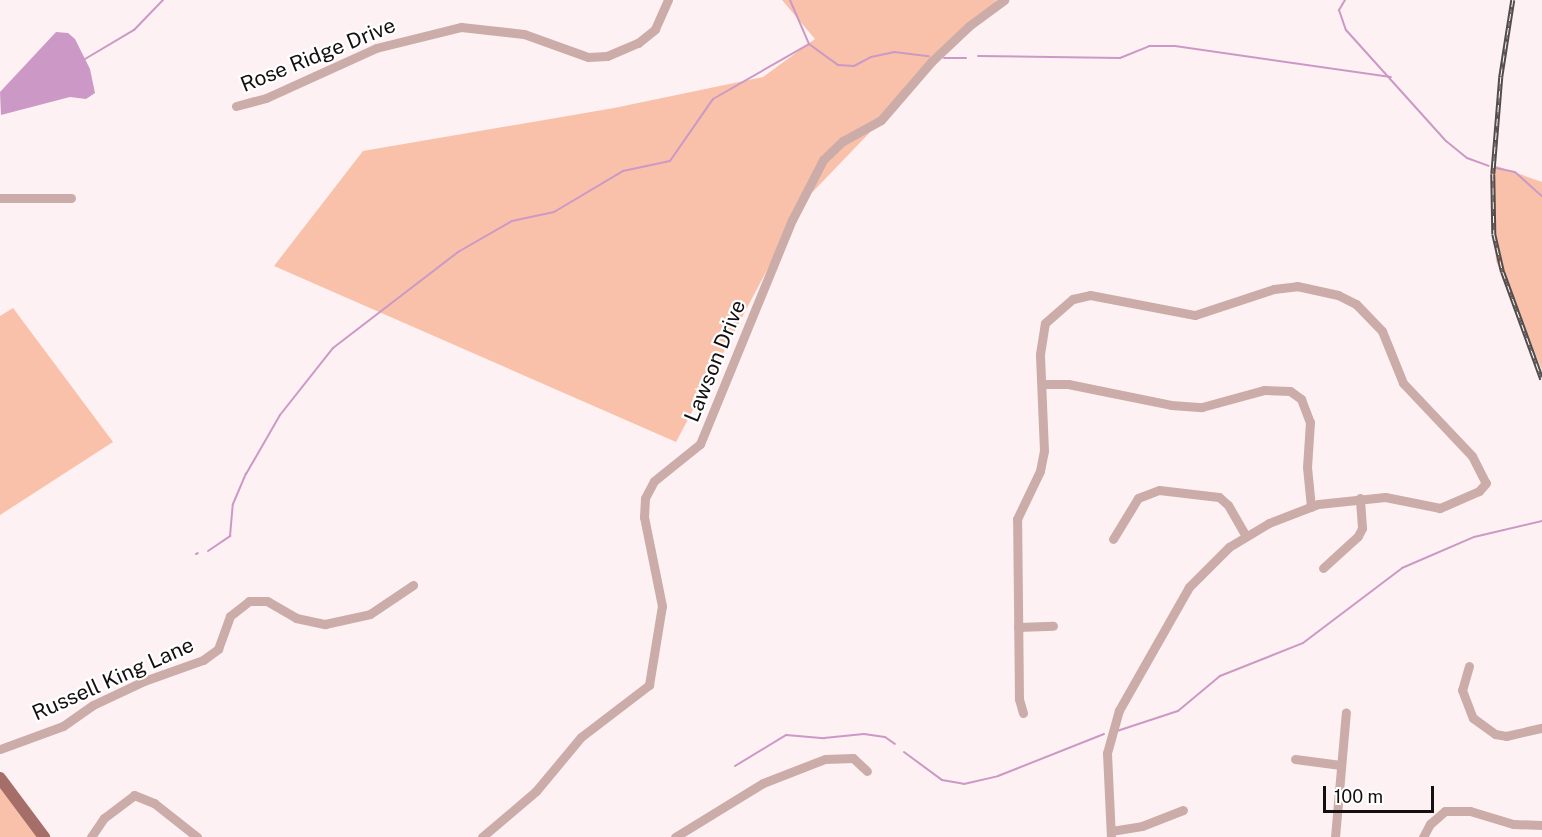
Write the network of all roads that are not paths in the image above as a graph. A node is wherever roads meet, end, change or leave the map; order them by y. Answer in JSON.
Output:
{"nodes":[{"id":1,"x":668,"y":0,"type":"edge"},
{"id":2,"x":1004,"y":0,"type":"edge"},
{"id":3,"x":236,"y":106,"type":"dead end"},
{"id":4,"x":0,"y":198,"type":"edge"},
{"id":5,"x":70,"y":198,"type":"dead end"},
{"id":6,"x":1042,"y":384,"type":"junction"},
{"id":7,"x":1360,"y":498,"type":"junction"},
{"id":8,"x":1311,"y":507,"type":"junction"},
{"id":9,"x":1246,"y":536,"type":"junction"},
{"id":10,"x":1113,"y":539,"type":"dead end"},
{"id":11,"x":1323,"y":568,"type":"dead end"},
{"id":12,"x":414,"y":585,"type":"dead end"},
{"id":13,"x":1053,"y":626,"type":"dead end"},
{"id":14,"x":1018,"y":627,"type":"junction"},
{"id":15,"x":1468,"y":666,"type":"dead end"},
{"id":16,"x":1347,"y":712,"type":"dead end"},
{"id":17,"x":1023,"y":713,"type":"dead end"},
{"id":18,"x":1542,"y":728,"type":"edge"},
{"id":19,"x":0,"y":749,"type":"edge"},
{"id":20,"x":1295,"y":759,"type":"dead end"},
{"id":21,"x":1341,"y":765,"type":"junction"},
{"id":22,"x":867,"y":771,"type":"dead end"},
{"id":23,"x":2,"y":782,"type":"edge"},
{"id":24,"x":1183,"y":810,"type":"dead end"},
{"id":25,"x":1542,"y":825,"type":"edge"},
{"id":26,"x":1111,"y":834,"type":"edge"},
{"id":27,"x":44,"y":837,"type":"edge"},
{"id":28,"x":91,"y":837,"type":"edge"},
{"id":29,"x":197,"y":837,"type":"edge"},
{"id":30,"x":482,"y":837,"type":"edge"},
{"id":31,"x":675,"y":837,"type":"edge"},
{"id":32,"x":1335,"y":837,"type":"edge"},
{"id":33,"x":1423,"y":837,"type":"edge"}],
"edges":[{"from":1,"to":3,"type":"street","name":"Rose Ridge Drive"},
{"from":2,"to":30,"type":"street","name":"Lawson Drive"},
{"from":4,"to":5,"type":"street"},
{"from":6,"to":7,"type":"street"},
{"from":6,"to":8,"type":"street"},
{"from":6,"to":14,"type":"street"},
{"from":7,"to":8,"type":"street"},
{"from":7,"to":11,"type":"street"},
{"from":8,"to":9,"type":"street"},
{"from":9,"to":10,"type":"street"},
{"from":9,"to":26,"type":"street"},
{"from":12,"to":19,"type":"street","name":"Russell King Lane"},
{"from":13,"to":14,"type":"street"},
{"from":14,"to":17,"type":"street"},
{"from":15,"to":18,"type":"street"},
{"from":16,"to":21,"type":"street"},
{"from":20,"to":21,"type":"street"},
{"from":21,"to":32,"type":"street"},
{"from":22,"to":31,"type":"street"},
{"from":23,"to":27,"type":"main road"},
{"from":24,"to":26,"type":"street"},
{"from":25,"to":33,"type":"street"},
{"from":28,"to":29,"type":"street"}]}
